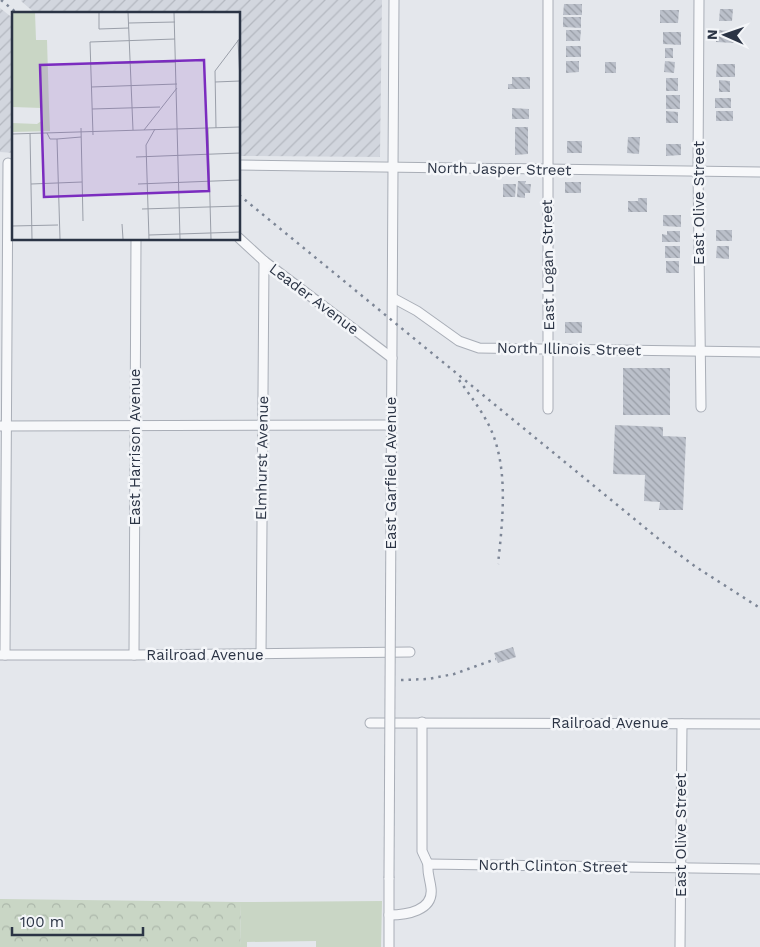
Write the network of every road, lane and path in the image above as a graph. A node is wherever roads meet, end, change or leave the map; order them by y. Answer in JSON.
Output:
{"nodes":[{"id":1,"x":394,"y":0,"type":"edge"},
{"id":2,"x":548,"y":0,"type":"edge"},
{"id":3,"x":699,"y":0,"type":"edge"},
{"id":4,"x":7,"y":163,"type":"edge"},
{"id":5,"x":240,"y":164,"type":"edge"},
{"id":6,"x":394,"y":167,"type":"junction"},
{"id":7,"x":547,"y":170,"type":"junction"},
{"id":8,"x":698,"y":171,"type":"junction"},
{"id":9,"x":760,"y":172,"type":"edge"},
{"id":10,"x":240,"y":239,"type":"edge"},
{"id":11,"x":136,"y":240,"type":"edge"},
{"id":12,"x":264,"y":261,"type":"junction"},
{"id":13,"x":393,"y":298,"type":"junction"},
{"id":14,"x":549,"y":350,"type":"junction"},
{"id":15,"x":700,"y":351,"type":"junction"},
{"id":16,"x":760,"y":352,"type":"edge"},
{"id":17,"x":392,"y":358,"type":"junction"},
{"id":18,"x":701,"y":406,"type":"dead end"},
{"id":19,"x":548,"y":409,"type":"dead end"},
{"id":20,"x":136,"y":425,"type":"junction"},
{"id":21,"x":391,"y":425,"type":"junction"},
{"id":22,"x":3,"y":426,"type":"edge"},
{"id":23,"x":263,"y":426,"type":"junction"},
{"id":24,"x":410,"y":652,"type":"dead end"},
{"id":25,"x":2,"y":655,"type":"edge"},
{"id":26,"x":134,"y":655,"type":"junction"},
{"id":27,"x":261,"y":655,"type":"junction"},
{"id":28,"x":422,"y":722,"type":"junction"},
{"id":29,"x":370,"y":724,"type":"dead end"},
{"id":30,"x":682,"y":724,"type":"junction"},
{"id":31,"x":760,"y":724,"type":"edge"},
{"id":32,"x":428,"y":864,"type":"junction"},
{"id":33,"x":681,"y":868,"type":"junction"},
{"id":34,"x":760,"y":869,"type":"edge"},
{"id":35,"x":389,"y":915,"type":"junction"},
{"id":36,"x":389,"y":947,"type":"edge"},
{"id":37,"x":680,"y":947,"type":"edge"}],
"edges":[{"from":1,"to":6,"type":"street","name":"East Garfield Avenue"},
{"from":2,"to":7,"type":"street","name":"East Logan Street"},
{"from":3,"to":8,"type":"street","name":"East Olive Street"},
{"from":4,"to":22,"type":"street"},
{"from":5,"to":6,"type":"street","name":"North Jasper Street"},
{"from":6,"to":7,"type":"street","name":"North Jasper Street"},
{"from":6,"to":13,"type":"street","name":"East Garfield Avenue"},
{"from":7,"to":8,"type":"street","name":"North Jasper Street"},
{"from":7,"to":14,"type":"street","name":"East Logan Street"},
{"from":8,"to":9,"type":"street","name":"North Jasper Street"},
{"from":8,"to":15,"type":"street","name":"East Olive Street"},
{"from":10,"to":12,"type":"street","name":"Leader Avenue"},
{"from":11,"to":20,"type":"street","name":"East Harrison Avenue"},
{"from":12,"to":17,"type":"street","name":"Leader Avenue"},
{"from":12,"to":23,"type":"street","name":"Elmhurst Avenue"},
{"from":13,"to":14,"type":"street","name":"North Illinois Street"},
{"from":13,"to":17,"type":"street","name":"East Garfield Avenue"},
{"from":14,"to":15,"type":"street","name":"North Illinois Street"},
{"from":14,"to":19,"type":"street","name":"East Logan Street"},
{"from":15,"to":16,"type":"street","name":"North Illinois Street"},
{"from":15,"to":18,"type":"street","name":"East Olive Street"},
{"from":17,"to":21,"type":"street","name":"East Garfield Avenue"},
{"from":20,"to":22,"type":"street"},
{"from":20,"to":23,"type":"street"},
{"from":20,"to":26,"type":"street","name":"East Harrison Avenue"},
{"from":21,"to":23,"type":"street"},
{"from":21,"to":35,"type":"street","name":"East Garfield Avenue","bridge":true},
{"from":22,"to":25,"type":"street"},
{"from":23,"to":27,"type":"street","name":"Elmhurst Avenue"},
{"from":24,"to":27,"type":"street","name":"Railroad Avenue"},
{"from":25,"to":26,"type":"street","name":"Railroad Avenue"},
{"from":26,"to":27,"type":"street","name":"Railroad Avenue"},
{"from":28,"to":29,"type":"street","name":"Railroad Avenue"},
{"from":28,"to":30,"type":"street","name":"Railroad Avenue"},
{"from":28,"to":32,"type":"street"},
{"from":30,"to":31,"type":"street","name":"Railroad Avenue"},
{"from":30,"to":33,"type":"street","name":"East Olive Street"},
{"from":32,"to":33,"type":"street","name":"North Clinton Street"},
{"from":32,"to":35,"type":"street"},
{"from":33,"to":34,"type":"street","name":"North Clinton Street"},
{"from":33,"to":37,"type":"street","name":"East Olive Street"},
{"from":35,"to":36,"type":"street","name":"East Garfield Avenue"}]}
